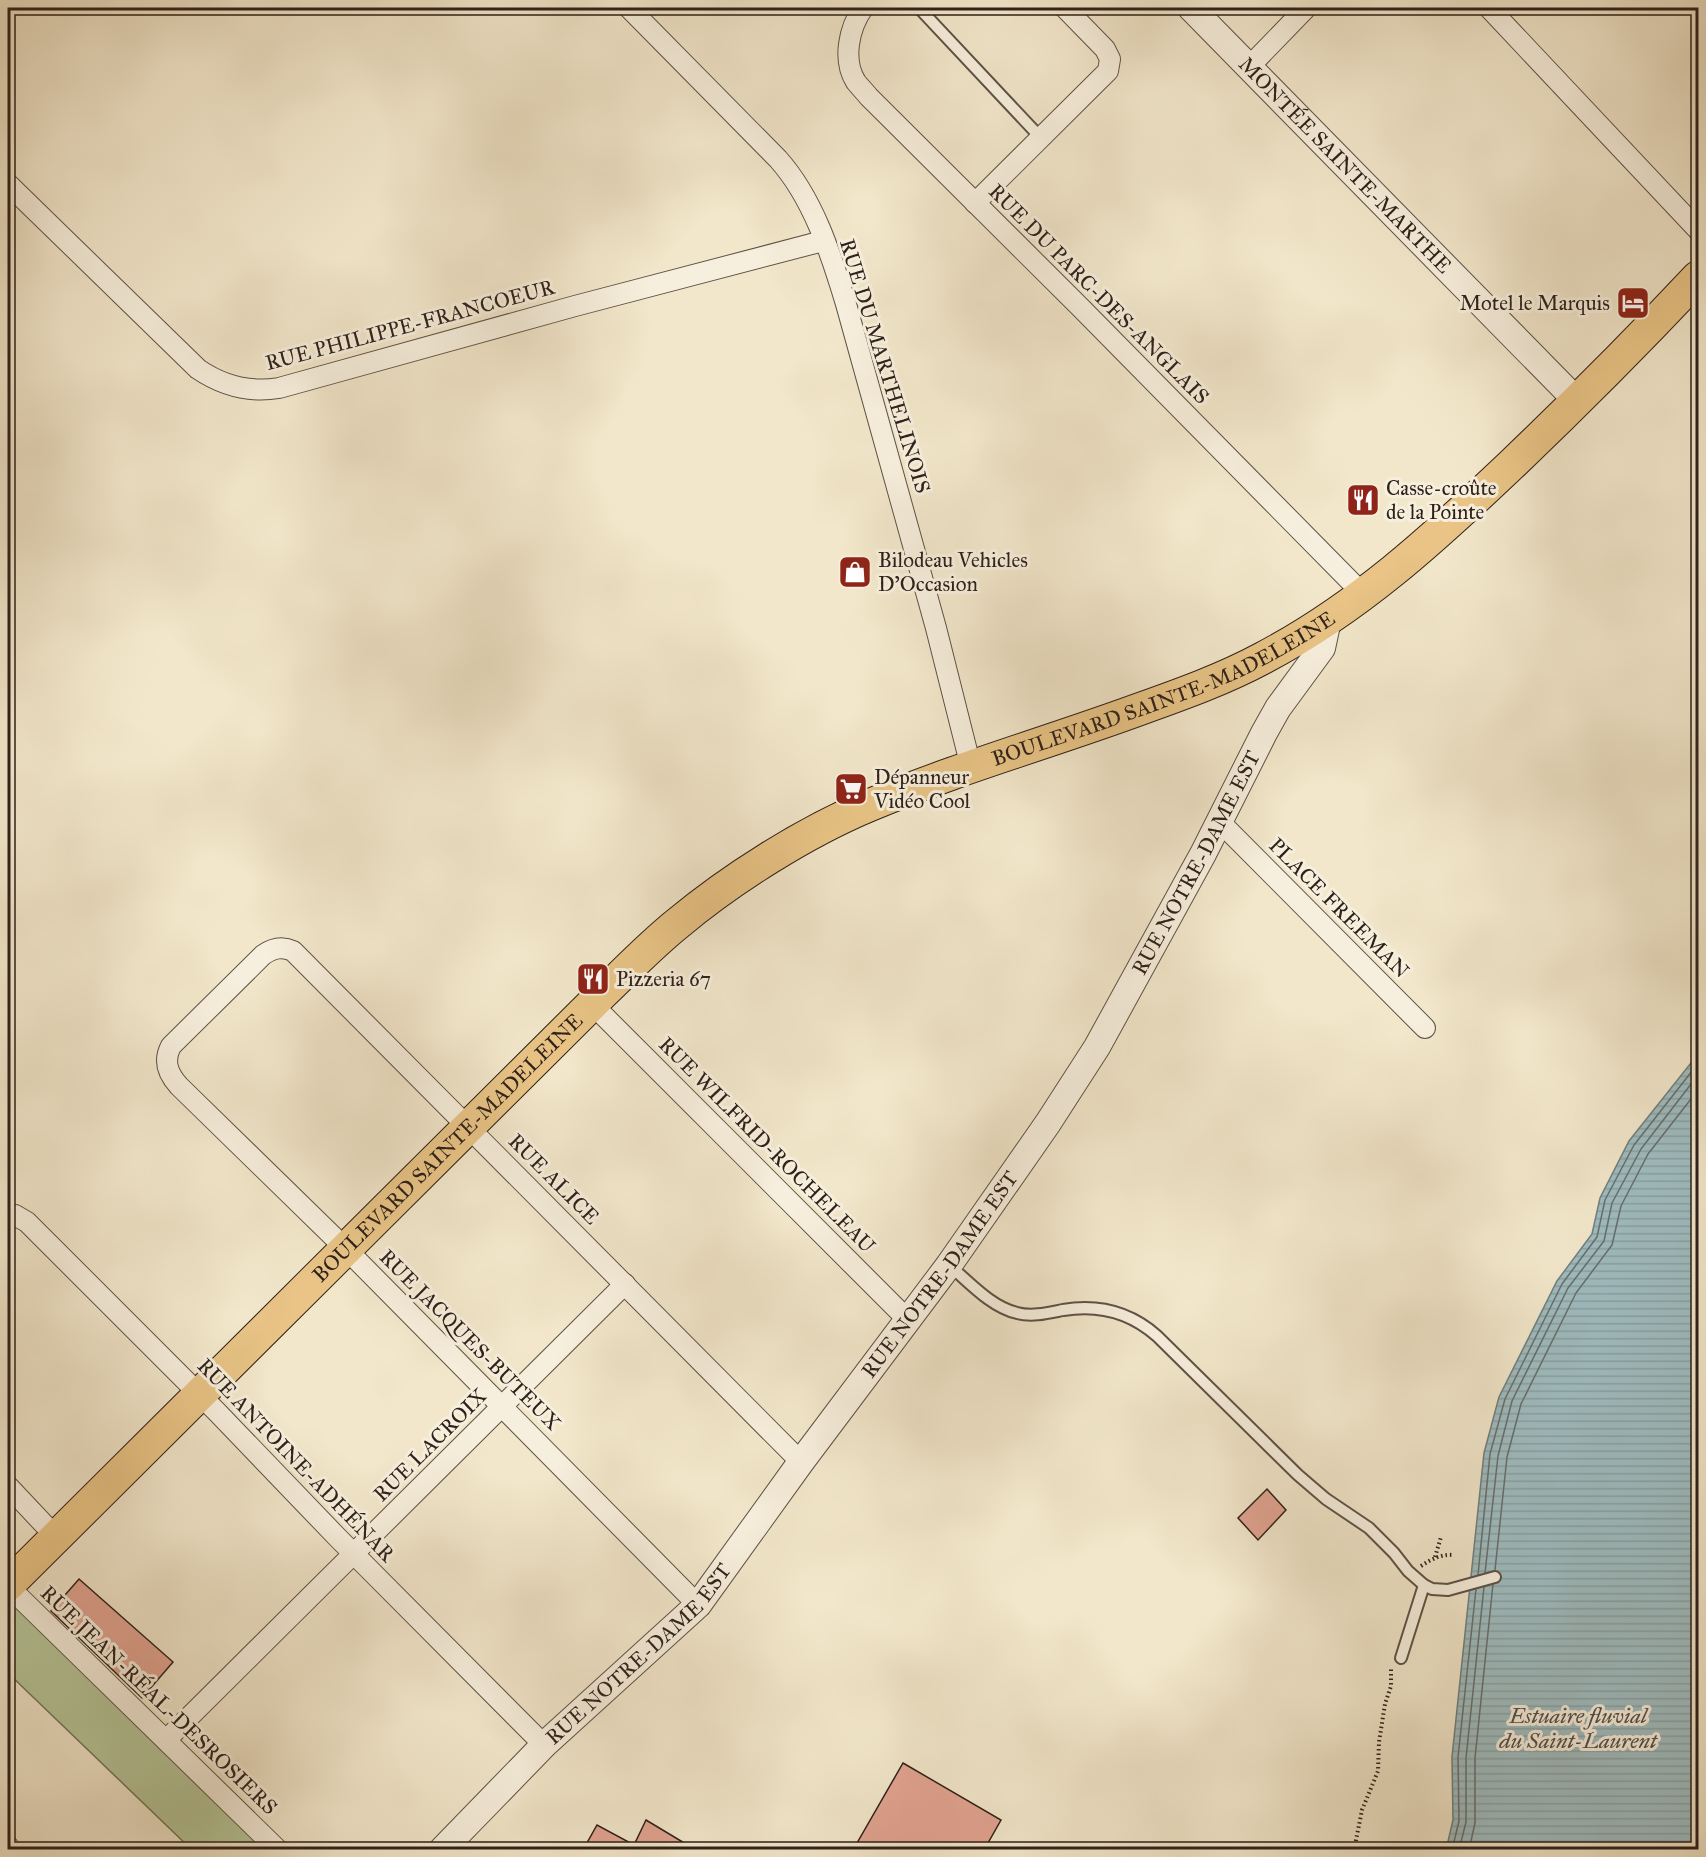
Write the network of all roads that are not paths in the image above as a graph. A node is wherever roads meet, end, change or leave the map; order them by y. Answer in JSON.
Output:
{"nodes":[{"id":1,"x":629,"y":8,"type":"edge"},
{"id":2,"x":862,"y":8,"type":"edge"},
{"id":3,"x":919,"y":8,"type":"edge"},
{"id":4,"x":1065,"y":8,"type":"edge"},
{"id":5,"x":1191,"y":8,"type":"edge"},
{"id":6,"x":1306,"y":8,"type":"edge"},
{"id":7,"x":1489,"y":8,"type":"edge"},
{"id":8,"x":1250,"y":66,"type":"junction"},
{"id":9,"x":1041,"y":138,"type":"junction"},
{"id":10,"x":8,"y":184,"type":"edge"},
{"id":11,"x":975,"y":203,"type":"junction"},
{"id":12,"x":1698,"y":230,"type":"edge"},
{"id":13,"x":824,"y":241,"type":"junction"},
{"id":14,"x":1698,"y":277,"type":"edge"},
{"id":15,"x":1577,"y":401,"type":"junction"},
{"id":16,"x":1364,"y":595,"type":"junction"},
{"id":17,"x":1328,"y":620,"type":"junction"},
{"id":18,"x":971,"y":766,"type":"junction"},
{"id":19,"x":1219,"y":821,"type":"junction"},
{"id":20,"x":592,"y":1004,"type":"junction"},
{"id":21,"x":1425,"y":1028,"type":"dead end"},
{"id":22,"x":167,"y":1055,"type":"joint"},
{"id":23,"x":468,"y":1127,"type":"junction"},
{"id":24,"x":9,"y":1214,"type":"edge"},
{"id":25,"x":346,"y":1249,"type":"junction"},
{"id":26,"x":949,"y":1265,"type":"junction"},
{"id":27,"x":625,"y":1284,"type":"junction"},
{"id":28,"x":908,"y":1320,"type":"junction"},
{"id":29,"x":200,"y":1395,"type":"junction"},
{"id":30,"x":503,"y":1406,"type":"junction"},
{"id":31,"x":801,"y":1461,"type":"junction"},
{"id":32,"x":8,"y":1486,"type":"edge"},
{"id":33,"x":56,"y":1537,"type":"junction"},
{"id":34,"x":354,"y":1554,"type":"junction"},
{"id":35,"x":1495,"y":1577,"type":"dead end"},
{"id":36,"x":8,"y":1585,"type":"edge"},
{"id":37,"x":1424,"y":1585,"type":"junction"},
{"id":38,"x":698,"y":1605,"type":"junction"},
{"id":39,"x":1402,"y":1656,"type":"road end"},
{"id":40,"x":166,"y":1740,"type":"junction"},
{"id":41,"x":544,"y":1745,"type":"junction"},
{"id":42,"x":8,"y":1846,"type":"edge"},
{"id":43,"x":11,"y":1850,"type":"edge"},
{"id":44,"x":278,"y":1850,"type":"edge"},
{"id":45,"x":442,"y":1850,"type":"edge"}],
"edges":[{"from":1,"to":13,"type":"street","name":"RUE DU MARTHELINOIS"},
{"from":2,"to":11,"type":"street","name":"RUE DU PARC-DES-ANGLAIS"},
{"from":3,"to":9,"type":"lane"},
{"from":4,"to":9,"type":"street"},
{"from":5,"to":8,"type":"street","name":"MONTÉE SAINTE-MARTHE"},
{"from":6,"to":8,"type":"street"},
{"from":7,"to":12,"type":"street"},
{"from":8,"to":15,"type":"street","name":"MONTÉE SAINTE-MARTHE"},
{"from":9,"to":11,"type":"street"},
{"from":10,"to":13,"type":"street","name":"RUE PHILIPPE-FRANCOEUR"},
{"from":11,"to":16,"type":"street","name":"RUE DU PARC-DES-ANGLAIS"},
{"from":13,"to":18,"type":"street","name":"RUE DU MARTHELINOIS"},
{"from":14,"to":15,"type":"main road"},
{"from":15,"to":16,"type":"main road"},
{"from":16,"to":17,"type":"main road","name":"BOULEVARD SAINTE-MADELEINE"},
{"from":17,"to":18,"type":"main road","name":"BOULEVARD SAINTE-MADELEINE"},
{"from":17,"to":19,"type":"street","name":"RUE NOTRE-DAME EST"},
{"from":18,"to":20,"type":"main road","name":"BOULEVARD SAINTE-MADELEINE"},
{"from":19,"to":21,"type":"street","name":"PLACE FREEMAN"},
{"from":19,"to":26,"type":"street","name":"RUE NOTRE-DAME EST"},
{"from":20,"to":23,"type":"main road","name":"BOULEVARD SAINTE-MADELEINE"},
{"from":20,"to":28,"type":"street","name":"RUE WILFRID-ROCHELEAU"},
{"from":22,"to":23,"type":"street","name":"RUE ALICE"},
{"from":22,"to":25,"type":"street","name":"RUE JACQUES-BUTEUX"},
{"from":23,"to":25,"type":"main road","name":"BOULEVARD SAINTE-MADELEINE"},
{"from":23,"to":27,"type":"street","name":"RUE ALICE"},
{"from":24,"to":29,"type":"street","name":"RUE ANTOINE-ADHÉNAR"},
{"from":25,"to":29,"type":"main road","name":"BOULEVARD SAINTE-MADELEINE"},
{"from":25,"to":30,"type":"street","name":"RUE JACQUES-BUTEUX"},
{"from":26,"to":28,"type":"street","name":"RUE NOTRE-DAME EST"},
{"from":26,"to":37,"type":"lane"},
{"from":27,"to":30,"type":"street","name":"RUE LACROIX"},
{"from":27,"to":31,"type":"street","name":"RUE ALICE"},
{"from":28,"to":31,"type":"street","name":"RUE NOTRE-DAME EST"},
{"from":29,"to":33,"type":"main road","name":"BOULEVARD SAINTE-MADELEINE"},
{"from":29,"to":34,"type":"street","name":"RUE ANTOINE-ADHÉNAR"},
{"from":30,"to":34,"type":"street","name":"RUE LACROIX"},
{"from":30,"to":38,"type":"street","name":"RUE JACQUES-BUTEUX"},
{"from":31,"to":38,"type":"street","name":"RUE NOTRE-DAME EST"},
{"from":32,"to":33,"type":"street"},
{"from":33,"to":36,"type":"main road","name":"BOULEVARD SAINTE-MADELEINE"},
{"from":34,"to":40,"type":"street","name":"RUE LACROIX"},
{"from":34,"to":41,"type":"street","name":"RUE ANTOINE-ADHÉNAR"},
{"from":35,"to":37,"type":"lane"},
{"from":36,"to":40,"type":"street","name":"RUE JEAN-RÉAL-DESROSIERS"},
{"from":37,"to":39,"type":"lane"},
{"from":38,"to":41,"type":"street","name":"RUE NOTRE-DAME EST"},
{"from":40,"to":44,"type":"street","name":"RUE JEAN-RÉAL-DESROSIERS"},
{"from":41,"to":45,"type":"street","name":"RUE NOTRE-DAME EST"},
{"from":42,"to":43,"type":"street"}]}
